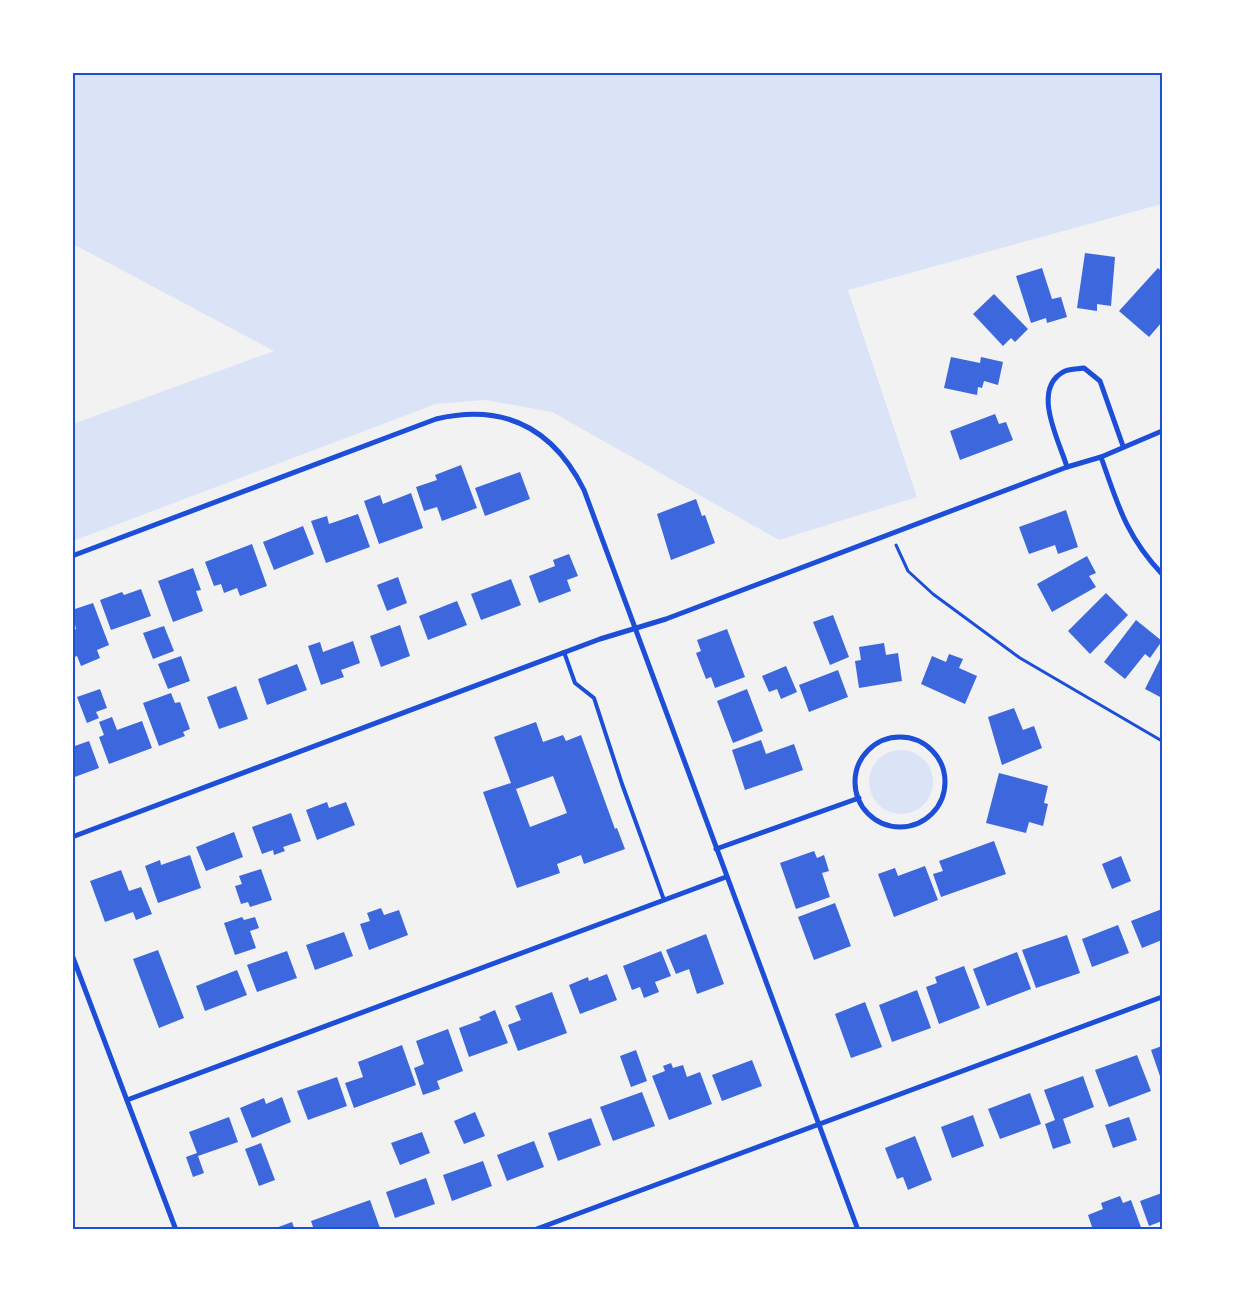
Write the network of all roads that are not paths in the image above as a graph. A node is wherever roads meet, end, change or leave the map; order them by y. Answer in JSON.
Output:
{"nodes":[{"id":1,"x":1162,"y":431,"type":"edge"},
{"id":2,"x":1124,"y":446,"type":"junction"},
{"id":3,"x":1101,"y":457,"type":"junction"},
{"id":4,"x":1067,"y":467,"type":"junction"},
{"id":5,"x":72,"y":556,"type":"edge"},
{"id":6,"x":1162,"y":574,"type":"edge"},
{"id":7,"x":634,"y":628,"type":"junction"},
{"id":8,"x":564,"y":652,"type":"junction"},
{"id":9,"x":858,"y":798,"type":"junction"},
{"id":10,"x":72,"y":837,"type":"edge"},
{"id":11,"x":716,"y":848,"type":"junction"},
{"id":12,"x":726,"y":877,"type":"junction"},
{"id":13,"x":664,"y":900,"type":"junction"},
{"id":14,"x":72,"y":955,"type":"edge"},
{"id":15,"x":1162,"y":998,"type":"edge"},
{"id":16,"x":127,"y":1100,"type":"junction"},
{"id":17,"x":819,"y":1123,"type":"junction"},
{"id":18,"x":176,"y":1230,"type":"edge"},
{"id":19,"x":534,"y":1230,"type":"edge"},
{"id":20,"x":858,"y":1230,"type":"edge"}],
"edges":[{"from":1,"to":2,"type":"street"},
{"from":2,"to":3,"type":"street"},
{"from":2,"to":4,"type":"street"},
{"from":3,"to":4,"type":"street"},
{"from":3,"to":6,"type":"street"},
{"from":4,"to":7,"type":"street"},
{"from":5,"to":7,"type":"street"},
{"from":7,"to":8,"type":"street"},
{"from":7,"to":11,"type":"street"},
{"from":8,"to":10,"type":"street"},
{"from":8,"to":13,"type":"lane"},
{"from":9,"to":9,"type":"street"},
{"from":9,"to":11,"type":"street"},
{"from":11,"to":12,"type":"street"},
{"from":12,"to":13,"type":"street"},
{"from":12,"to":17,"type":"street"},
{"from":13,"to":16,"type":"street"},
{"from":14,"to":16,"type":"street"},
{"from":15,"to":17,"type":"street"},
{"from":16,"to":18,"type":"street"},
{"from":17,"to":19,"type":"street"},
{"from":17,"to":20,"type":"street"}]}
